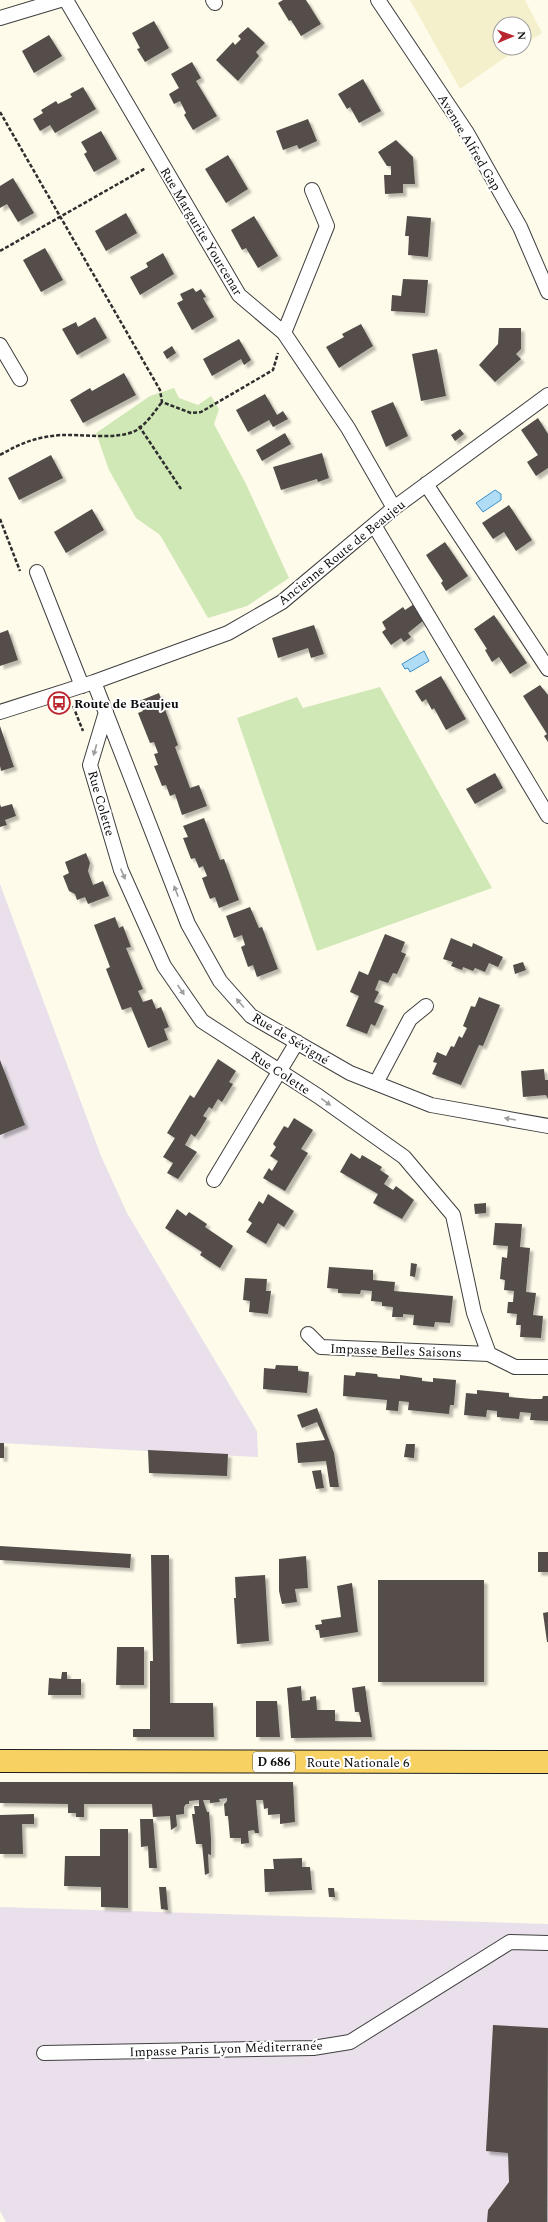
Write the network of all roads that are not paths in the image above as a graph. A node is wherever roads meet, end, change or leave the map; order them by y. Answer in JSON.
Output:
{"nodes":[{"id":1,"x":60,"y":0,"type":"edge"},
{"id":2,"x":66,"y":0,"type":"edge"},
{"id":3,"x":378,"y":0,"type":"edge"},
{"id":4,"x":0,"y":18,"type":"edge"},
{"id":5,"x":312,"y":190,"type":"dead end"},
{"id":6,"x":548,"y":292,"type":"edge"},
{"id":7,"x":284,"y":334,"type":"junction"},
{"id":8,"x":0,"y":345,"type":"edge"},
{"id":9,"x":20,"y":379,"type":"dead end"},
{"id":10,"x":548,"y":395,"type":"edge"},
{"id":11,"x":426,"y":484,"type":"junction"},
{"id":12,"x":394,"y":508,"type":"junction"},
{"id":13,"x":374,"y":525,"type":"junction"},
{"id":14,"x":37,"y":572,"type":"dead end"},
{"id":15,"x":548,"y":669,"type":"edge"},
{"id":16,"x":88,"y":684,"type":"junction"},
{"id":17,"x":0,"y":712,"type":"edge"},
{"id":18,"x":106,"y":712,"type":"junction"},
{"id":19,"x":548,"y":816,"type":"edge"},
{"id":20,"x":426,"y":1006,"type":"dead end"},
{"id":21,"x":297,"y":1042,"type":"junction"},
{"id":22,"x":279,"y":1071,"type":"junction"},
{"id":23,"x":376,"y":1083,"type":"junction"},
{"id":24,"x":548,"y":1126,"type":"edge"},
{"id":25,"x":214,"y":1180,"type":"dead end"},
{"id":26,"x":308,"y":1334,"type":"dead end"},
{"id":27,"x":489,"y":1354,"type":"junction"},
{"id":28,"x":548,"y":1367,"type":"edge"},
{"id":29,"x":0,"y":1761,"type":"edge"},
{"id":30,"x":548,"y":1762,"type":"edge"},
{"id":31,"x":548,"y":1944,"type":"edge"},
{"id":32,"x":44,"y":2053,"type":"dead end"}],
"edges":[{"from":1,"to":4,"type":"street"},
{"from":2,"to":7,"type":"street","name":"Rue Margurite Yourcenar"},
{"from":3,"to":6,"type":"street","name":"Avenue Alfred Gap"},
{"from":5,"to":7,"type":"street"},
{"from":7,"to":12,"type":"street","name":"Rue Margurite Yourcenar"},
{"from":8,"to":9,"type":"street"},
{"from":10,"to":11,"type":"street","name":"Ancienne Route de Beaujeu"},
{"from":11,"to":12,"type":"street","name":"Ancienne Route de Beaujeu"},
{"from":11,"to":15,"type":"street"},
{"from":12,"to":13,"type":"street","name":"Ancienne Route de Beaujeu"},
{"from":13,"to":16,"type":"street","name":"Ancienne Route de Beaujeu"},
{"from":13,"to":19,"type":"street"},
{"from":14,"to":16,"type":"street","name":"Rue de Sévigné"},
{"from":16,"to":17,"type":"street","name":"Ancienne Route de Beaujeu"},
{"from":16,"to":18,"type":"street","name":"Rue de Sévigné"},
{"from":21,"to":18,"type":"street","name":"Rue de Sévigné","one_way":true},
{"from":18,"to":22,"type":"street","name":"Rue Colette","one_way":true},
{"from":20,"to":23,"type":"street"},
{"from":21,"to":22,"type":"street"},
{"from":21,"to":23,"type":"street","name":"Rue de Sévigné"},
{"from":22,"to":25,"type":"street"},
{"from":22,"to":27,"type":"street","name":"Rue Colette","one_way":true},
{"from":24,"to":23,"type":"street","name":"Rue de Sévigné","one_way":true},
{"from":26,"to":27,"type":"street","name":"Impasse Belles Saisons"},
{"from":27,"to":28,"type":"street"},
{"from":29,"to":30,"type":"main road","name":"Route Nationale 6","number":"D 686"},
{"from":31,"to":32,"type":"street","name":"Impasse Paris Lyon Méditerranée"}]}
